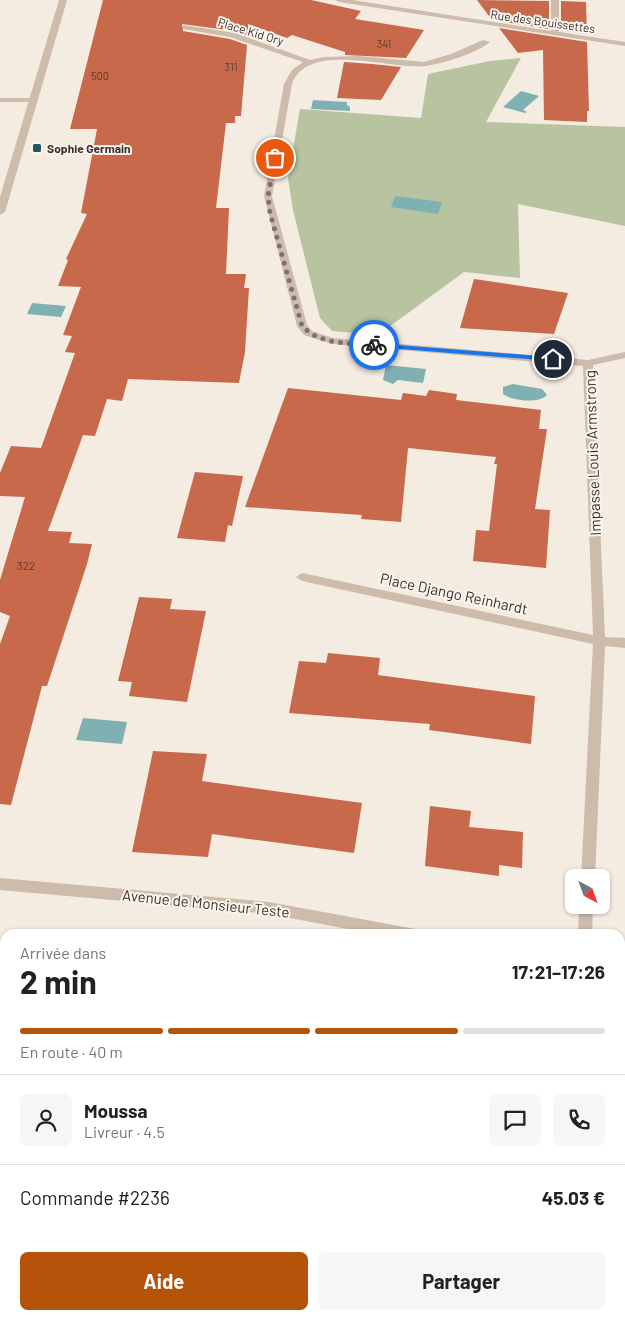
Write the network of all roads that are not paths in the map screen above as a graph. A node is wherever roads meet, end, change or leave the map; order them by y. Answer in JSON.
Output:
{"nodes":[{"id":1,"x":63,"y":0,"type":"edge"},
{"id":2,"x":339,"y":0,"type":"edge"},
{"id":3,"x":555,"y":0,"type":"edge"},
{"id":4,"x":186,"y":27,"type":"dead end"},
{"id":5,"x":555,"y":34,"type":"junction"},
{"id":6,"x":486,"y":42,"type":"dead end"},
{"id":7,"x":625,"y":44,"type":"edge"},
{"id":8,"x":309,"y":62,"type":"junction"},
{"id":9,"x":0,"y":100,"type":"edge"},
{"id":10,"x":34,"y":100,"type":"junction"},
{"id":11,"x":0,"y":212,"type":"edge"},
{"id":12,"x":625,"y":355,"type":"edge"},
{"id":13,"x":588,"y":363,"type":"junction"},
{"id":14,"x":302,"y":577,"type":"dead end"},
{"id":15,"x":599,"y":642,"type":"junction"},
{"id":16,"x":625,"y":644,"type":"edge"},
{"id":17,"x":588,"y":869,"type":"edge"},
{"id":18,"x":0,"y":884,"type":"edge"},
{"id":19,"x":585,"y":914,"type":"edge"},
{"id":20,"x":383,"y":929,"type":"edge"},
{"id":21,"x":584,"y":929,"type":"edge"}],
"edges":[{"from":1,"to":10,"type":"street"},
{"from":2,"to":5,"type":"street","name":"Rue des Bouissettes"},
{"from":3,"to":5,"type":"street"},
{"from":4,"to":8,"type":"street","name":"Place Kid Ory"},
{"from":5,"to":7,"type":"street","name":"Rue des Bouissettes"},
{"from":6,"to":8,"type":"street"},
{"from":8,"to":13,"type":"street","name":"Impasse Louis Armstrong"},
{"from":9,"to":10,"type":"street"},
{"from":10,"to":11,"type":"street"},
{"from":12,"to":13,"type":"street"},
{"from":13,"to":15,"type":"street","name":"Impasse Louis Armstrong"},
{"from":14,"to":15,"type":"street","name":"Place Django Reinhardt"},
{"from":15,"to":16,"type":"street","name":"Place Django Reinhardt"},
{"from":15,"to":17,"type":"street","name":"Impasse Louis Armstrong"},
{"from":18,"to":20,"type":"street","name":"Avenue de Monsieur Teste"},
{"from":19,"to":21,"type":"street"}]}
